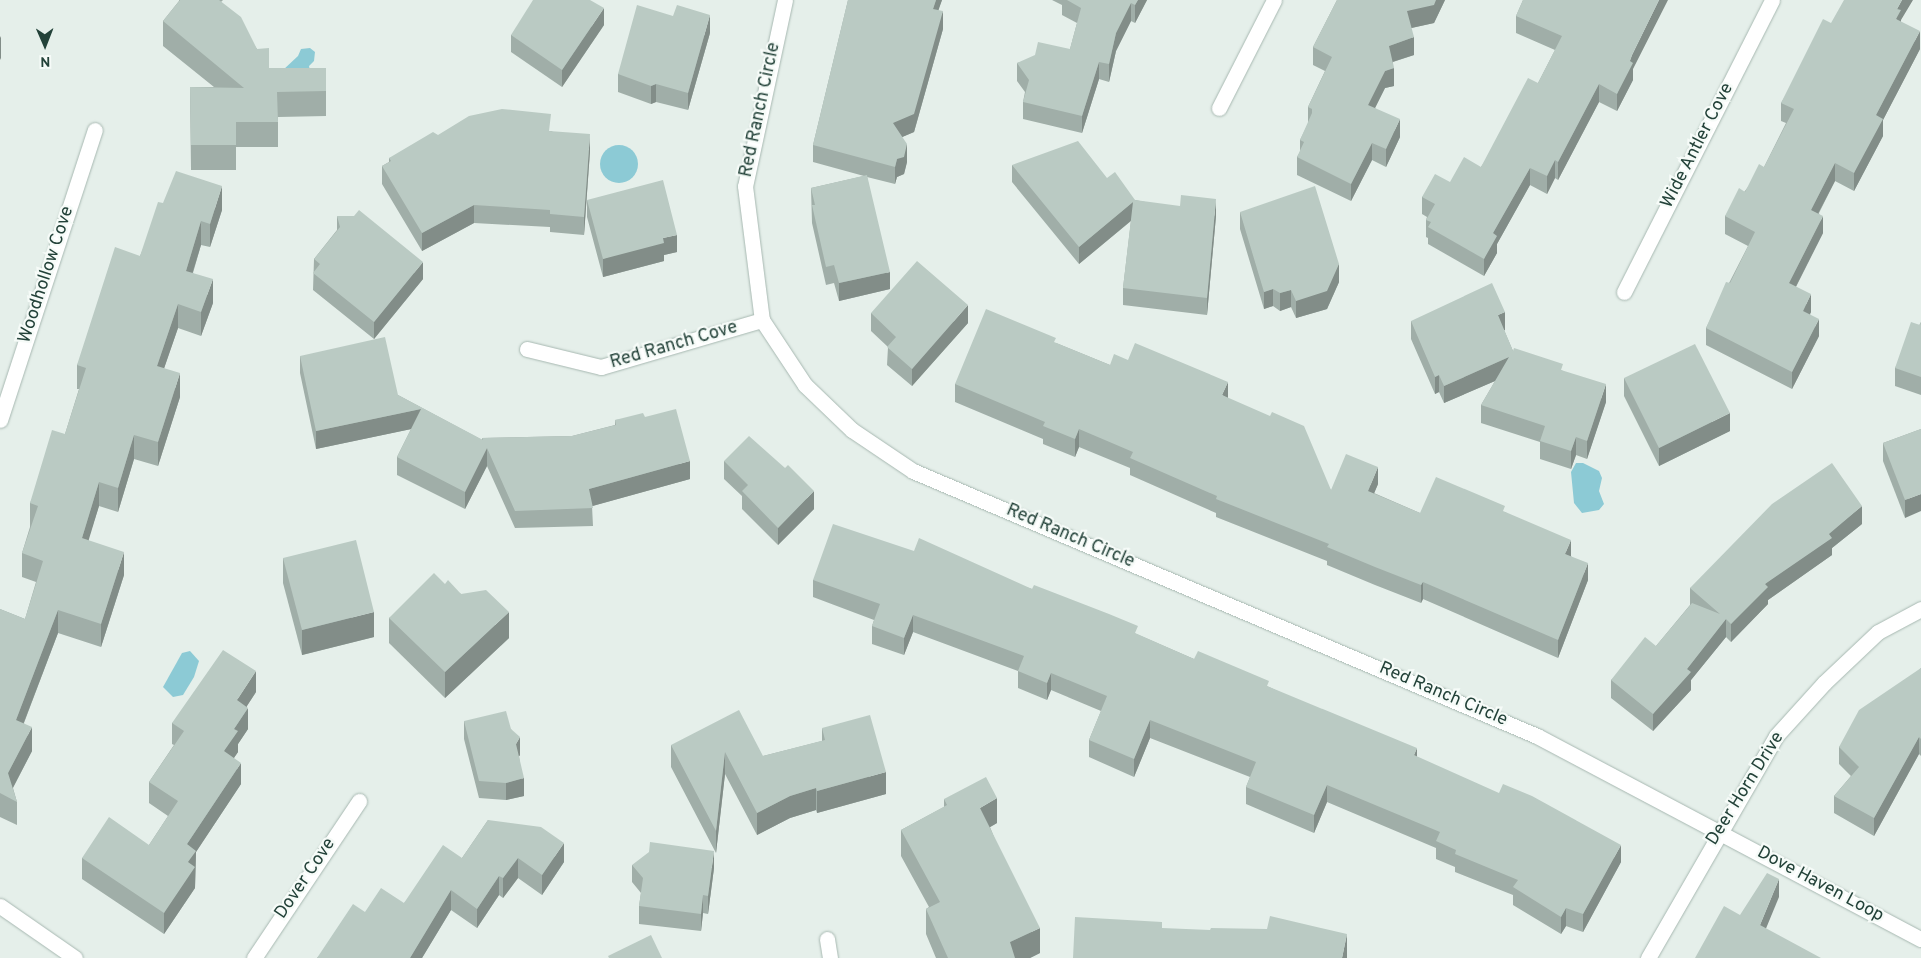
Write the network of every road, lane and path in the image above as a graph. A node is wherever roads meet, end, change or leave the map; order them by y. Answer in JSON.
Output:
{"nodes":[{"id":1,"x":785,"y":0,"type":"edge"},
{"id":2,"x":1274,"y":0,"type":"edge"},
{"id":3,"x":1772,"y":0,"type":"edge"},
{"id":4,"x":1219,"y":108,"type":"dead end"},
{"id":5,"x":95,"y":130,"type":"dead end"},
{"id":6,"x":1624,"y":292,"type":"dead end"},
{"id":7,"x":762,"y":320,"type":"junction"},
{"id":8,"x":527,"y":349,"type":"dead end"},
{"id":9,"x":0,"y":420,"type":"edge"},
{"id":10,"x":1921,"y":609,"type":"edge"},
{"id":11,"x":358,"y":801,"type":"dead end"},
{"id":12,"x":1719,"y":831,"type":"junction"},
{"id":13,"x":0,"y":906,"type":"edge"},
{"id":14,"x":827,"y":939,"type":"dead end"},
{"id":15,"x":1921,"y":939,"type":"edge"},
{"id":16,"x":75,"y":958,"type":"edge"},
{"id":17,"x":254,"y":958,"type":"edge"},
{"id":18,"x":830,"y":958,"type":"edge"},
{"id":19,"x":1648,"y":958,"type":"edge"}],
"edges":[{"from":1,"to":7,"type":"street","name":"Red Ranch Circle"},
{"from":2,"to":4,"type":"street"},
{"from":3,"to":6,"type":"street","name":"Wide Antler Cove"},
{"from":5,"to":9,"type":"street","name":"Woodhollow Cove"},
{"from":7,"to":8,"type":"street","name":"Red Ranch Cove"},
{"from":7,"to":12,"type":"street","name":"Red Ranch Circle"},
{"from":10,"to":12,"type":"street","name":"Deer Horn Drive"},
{"from":11,"to":17,"type":"street","name":"Dover Cove"},
{"from":12,"to":15,"type":"street","name":"Dove Haven Loop"},
{"from":12,"to":19,"type":"street","name":"Deer Horn Drive"},
{"from":13,"to":16,"type":"street"},
{"from":14,"to":18,"type":"street"}]}
